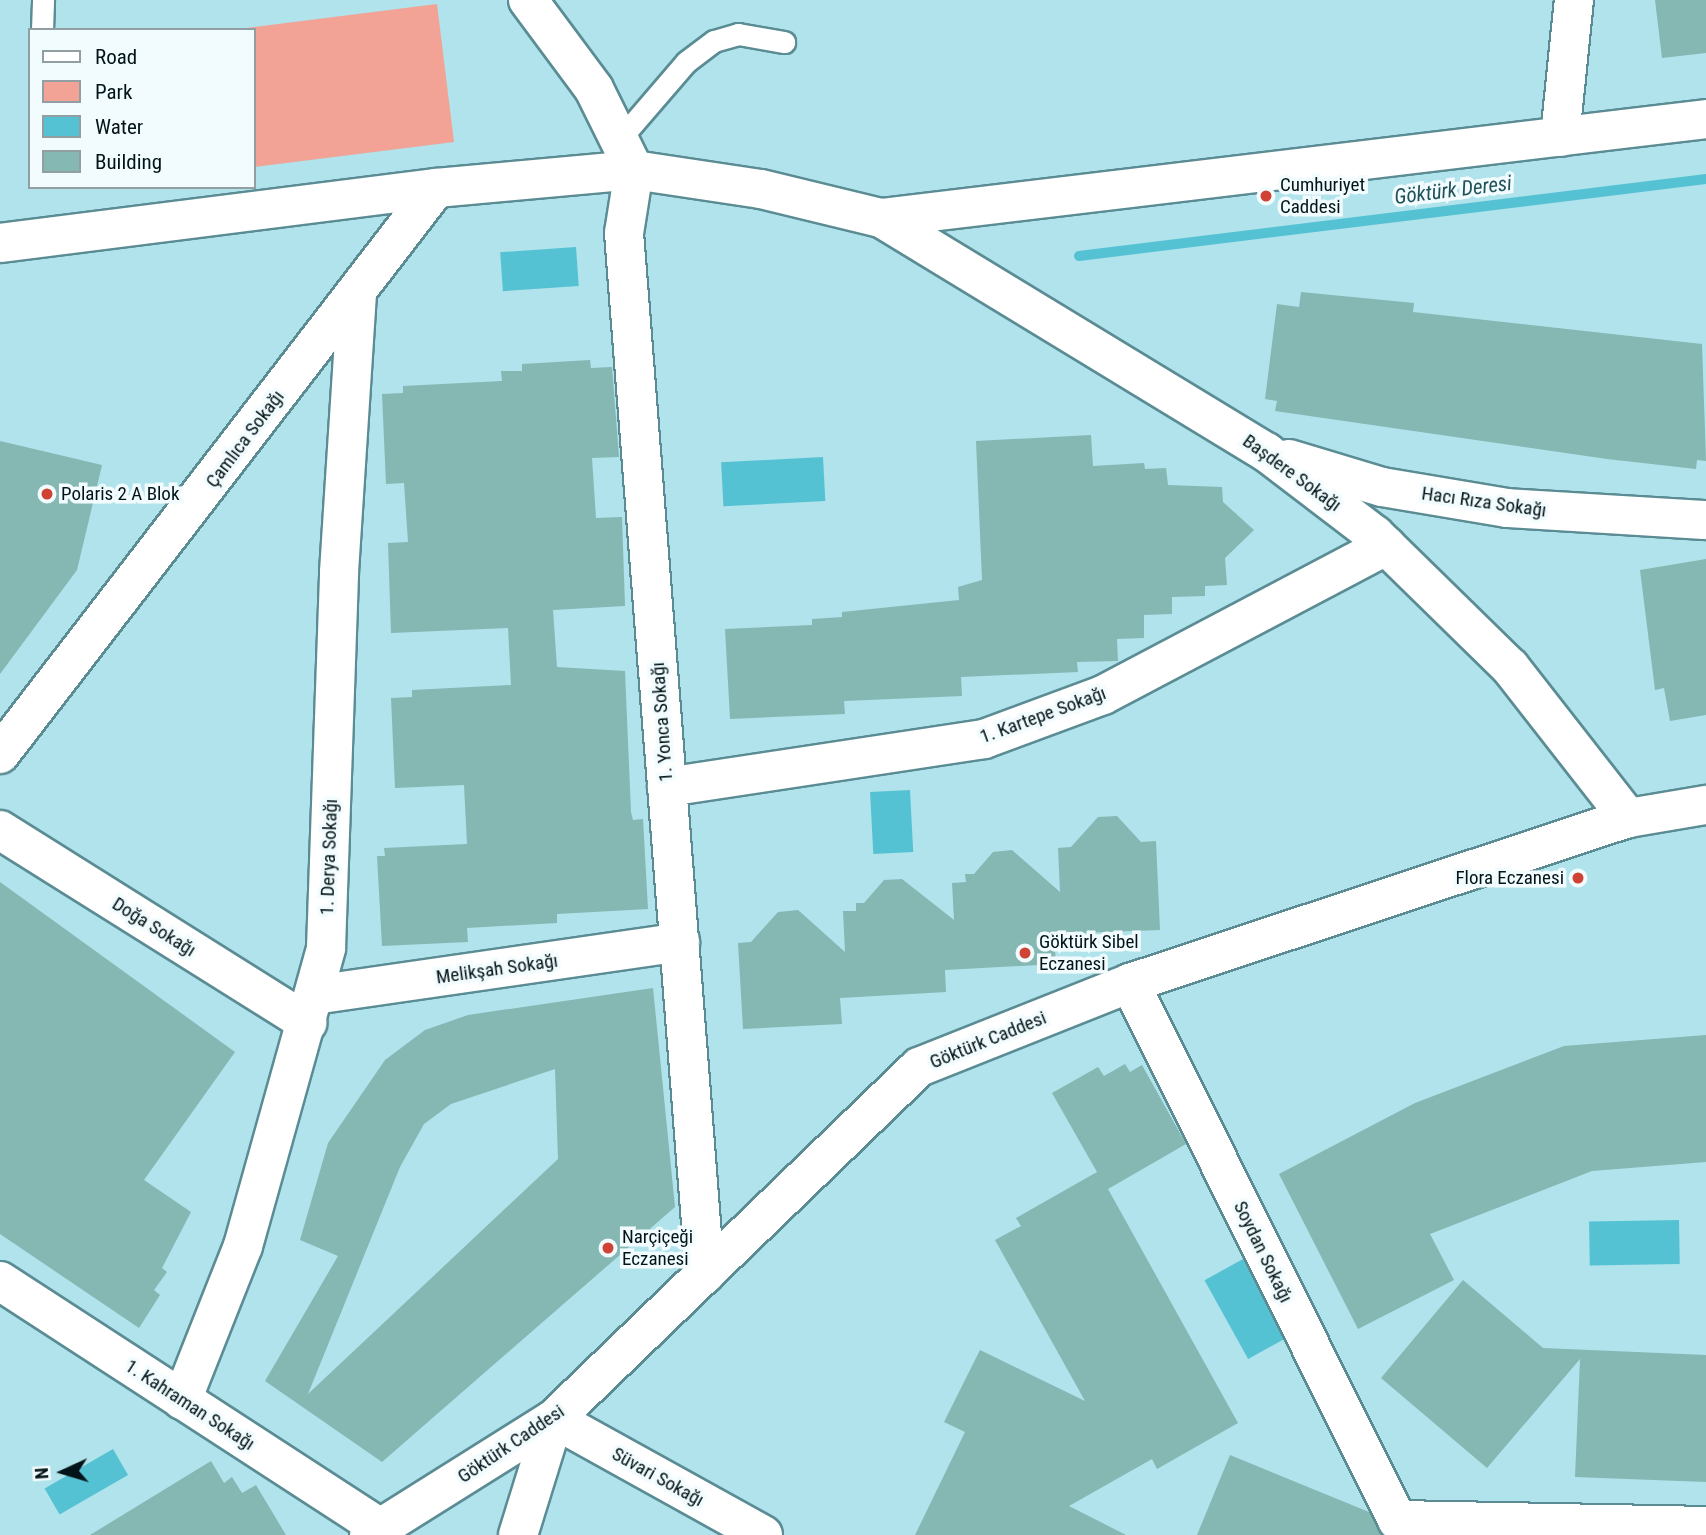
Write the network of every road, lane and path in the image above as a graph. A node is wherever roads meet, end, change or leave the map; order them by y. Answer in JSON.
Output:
{"nodes":[{"id":1,"x":43,"y":0,"type":"edge"},
{"id":2,"x":528,"y":0,"type":"edge"},
{"id":3,"x":1574,"y":0,"type":"edge"},
{"id":4,"x":42,"y":28,"type":"edge"},
{"id":5,"x":784,"y":42,"type":"dead end"},
{"id":6,"x":1706,"y":119,"type":"edge"},
{"id":7,"x":1560,"y":137,"type":"junction"},
{"id":8,"x":626,"y":155,"type":"junction"},
{"id":9,"x":436,"y":188,"type":"junction"},
{"id":10,"x":880,"y":218,"type":"junction"},
{"id":11,"x":0,"y":243,"type":"edge"},
{"id":12,"x":357,"y":291,"type":"junction"},
{"id":13,"x":1266,"y":452,"type":"junction"},
{"id":14,"x":1706,"y":520,"type":"edge"},
{"id":15,"x":1386,"y":546,"type":"junction"},
{"id":16,"x":0,"y":754,"type":"edge"},
{"id":17,"x":667,"y":787,"type":"junction"},
{"id":18,"x":1706,"y":805,"type":"edge"},
{"id":19,"x":1628,"y":818,"type":"junction"},
{"id":20,"x":0,"y":830,"type":"edge"},
{"id":21,"x":680,"y":942,"type":"junction"},
{"id":22,"x":1130,"y":983,"type":"junction"},
{"id":23,"x":311,"y":1009,"type":"junction"},
{"id":24,"x":705,"y":1274,"type":"junction"},
{"id":25,"x":0,"y":1280,"type":"edge"},
{"id":26,"x":182,"y":1400,"type":"junction"},
{"id":27,"x":554,"y":1419,"type":"junction"},
{"id":28,"x":1706,"y":1526,"type":"edge"},
{"id":29,"x":1393,"y":1527,"type":"edge"},
{"id":30,"x":374,"y":1532,"type":"edge"},
{"id":31,"x":750,"y":1532,"type":"edge"},
{"id":32,"x":518,"y":1535,"type":"edge"}],
"edges":[{"from":1,"to":4,"type":"lane"},
{"from":2,"to":8,"type":"street"},
{"from":3,"to":7,"type":"street"},
{"from":5,"to":8,"type":"lane"},
{"from":6,"to":7,"type":"street"},
{"from":7,"to":10,"type":"street"},
{"from":8,"to":9,"type":"street"},
{"from":8,"to":10,"type":"street"},
{"from":8,"to":17,"type":"street","name":"1. Yonca Sokağı"},
{"from":9,"to":11,"type":"street"},
{"from":9,"to":12,"type":"street","name":"Çamlıca Sokağı"},
{"from":10,"to":13,"type":"street","name":"Başdere Sokağı"},
{"from":12,"to":16,"type":"street","name":"Çamlıca Sokağı"},
{"from":12,"to":23,"type":"street","name":"1. Derya Sokağı"},
{"from":13,"to":14,"type":"street","name":"Hacı Rıza Sokağı"},
{"from":13,"to":15,"type":"street","name":"Başdere Sokağı"},
{"from":15,"to":17,"type":"street","name":"1. Kartepe Sokağı"},
{"from":15,"to":19,"type":"street","name":"Başdere Sokağı"},
{"from":17,"to":21,"type":"street","name":"1. Yonca Sokağı"},
{"from":18,"to":19,"type":"street","name":"Göktürk Caddesi"},
{"from":19,"to":22,"type":"street","name":"Göktürk Caddesi"},
{"from":20,"to":23,"type":"street","name":"Doğa Sokağı"},
{"from":21,"to":23,"type":"street","name":"Melikşah Sokağı"},
{"from":21,"to":24,"type":"street","name":"1. Yonca Sokağı"},
{"from":22,"to":24,"type":"street","name":"Göktürk Caddesi"},
{"from":22,"to":29,"type":"street","name":"Soydan Sokağı"},
{"from":23,"to":26,"type":"street","name":"1. Derya Sokağı"},
{"from":24,"to":27,"type":"street","name":"Göktürk Caddesi"},
{"from":25,"to":26,"type":"street","name":"1. Kahraman Sokağı"},
{"from":26,"to":30,"type":"street","name":"1. Kahraman Sokağı"},
{"from":27,"to":30,"type":"street","name":"Göktürk Caddesi"},
{"from":27,"to":31,"type":"street","name":"Süvari Sokağı"},
{"from":27,"to":32,"type":"street"},
{"from":28,"to":29,"type":"street"}]}
